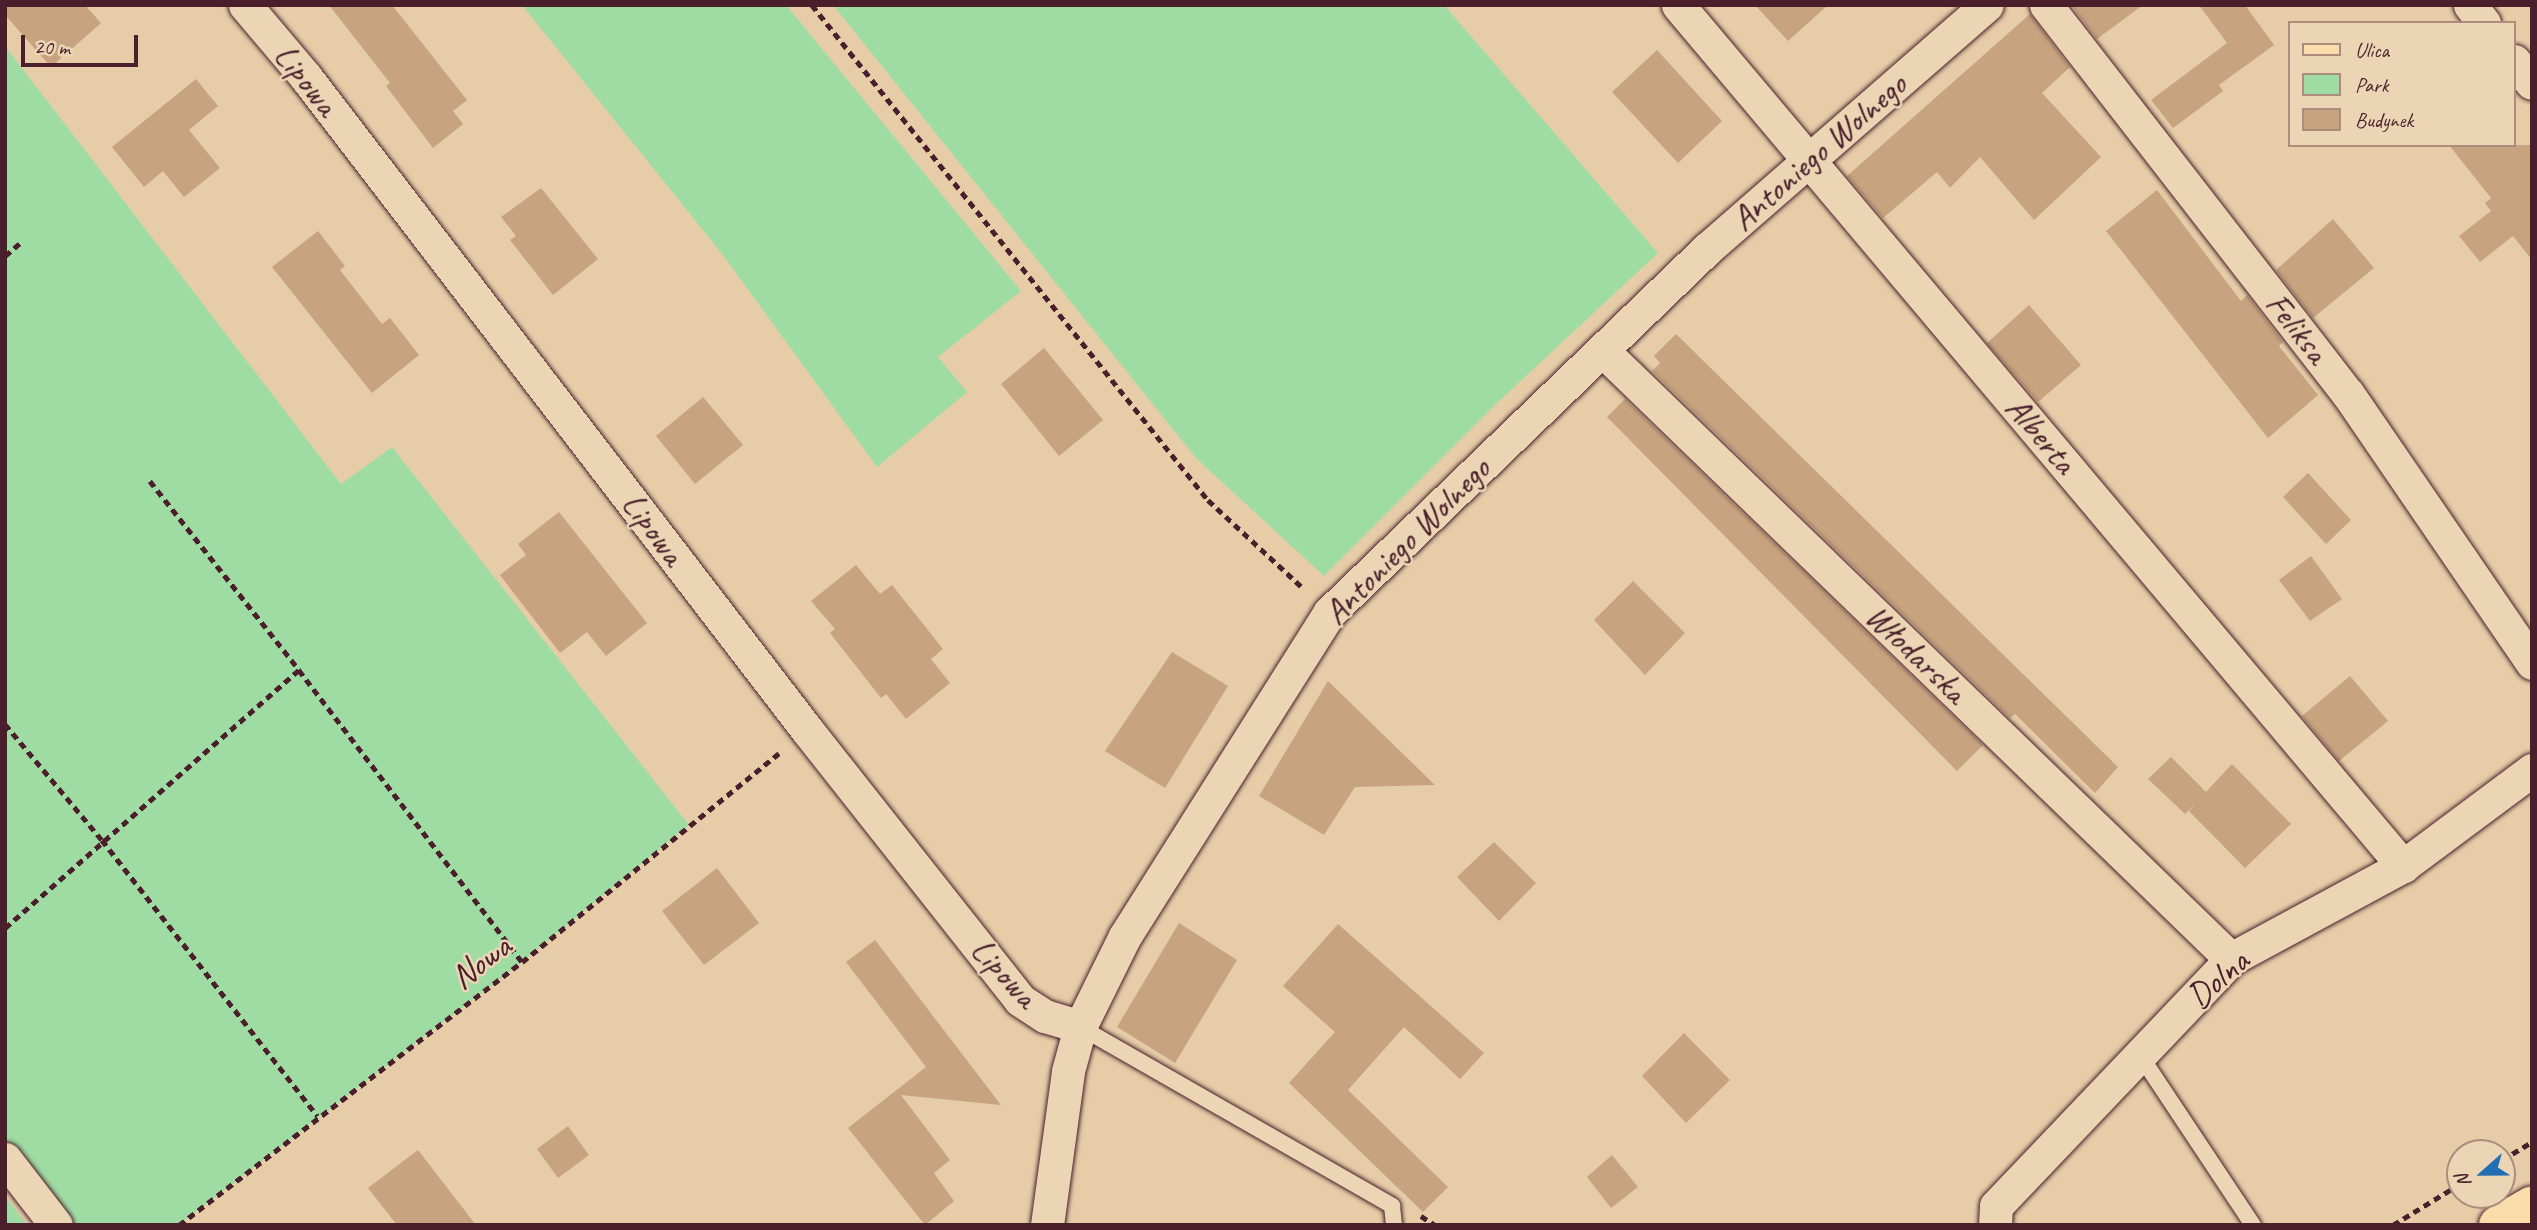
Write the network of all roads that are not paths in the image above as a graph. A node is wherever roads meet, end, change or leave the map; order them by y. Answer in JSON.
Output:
{"nodes":[{"id":1,"x":245,"y":5,"type":"edge"},
{"id":2,"x":1678,"y":5,"type":"edge"},
{"id":3,"x":1987,"y":5,"type":"edge"},
{"id":4,"x":2046,"y":5,"type":"edge"},
{"id":5,"x":2470,"y":5,"type":"edge"},
{"id":6,"x":2482,"y":21,"type":"edge"},
{"id":7,"x":2516,"y":63,"type":"edge"},
{"id":8,"x":2532,"y":83,"type":"edge"},
{"id":9,"x":1811,"y":161,"type":"junction"},
{"id":10,"x":1602,"y":350,"type":"junction"},
{"id":11,"x":2532,"y":663,"type":"edge"},
{"id":12,"x":2532,"y":770,"type":"edge"},
{"id":13,"x":2403,"y":866,"type":"junction"},
{"id":14,"x":2231,"y":959,"type":"junction"},
{"id":15,"x":1080,"y":1027,"type":"junction"},
{"id":16,"x":2140,"y":1055,"type":"junction"},
{"id":17,"x":5,"y":1159,"type":"edge"},
{"id":18,"x":2532,"y":1205,"type":"edge"},
{"id":19,"x":56,"y":1225,"type":"edge"},
{"id":20,"x":1047,"y":1225,"type":"edge"},
{"id":21,"x":1394,"y":1225,"type":"edge"},
{"id":22,"x":1995,"y":1225,"type":"edge"},
{"id":23,"x":2253,"y":1225,"type":"edge"},
{"id":24,"x":2498,"y":1225,"type":"edge"}],
"edges":[{"from":1,"to":15,"type":"street","name":"Lipowa"},
{"from":2,"to":9,"type":"street","name":"Alberta"},
{"from":3,"to":9,"type":"street","name":"Antoniego Wolnego"},
{"from":4,"to":11,"type":"street","name":"Feliksa"},
{"from":5,"to":6,"type":"street"},
{"from":7,"to":8,"type":"street"},
{"from":9,"to":10,"type":"street","name":"Antoniego Wolnego"},
{"from":9,"to":13,"type":"street","name":"Alberta"},
{"from":10,"to":14,"type":"street","name":"Włodarska"},
{"from":10,"to":15,"type":"street","name":"Antoniego Wolnego"},
{"from":12,"to":13,"type":"street","name":"Dolna"},
{"from":13,"to":14,"type":"street","name":"Dolna"},
{"from":14,"to":16,"type":"street","name":"Dolna"},
{"from":15,"to":20,"type":"street","name":"Antoniego Wolnego"},
{"from":15,"to":21,"type":"lane"},
{"from":16,"to":22,"type":"street","name":"Dolna"},
{"from":16,"to":23,"type":"lane"},
{"from":17,"to":19,"type":"street"},
{"from":18,"to":24,"type":"main road"}]}
